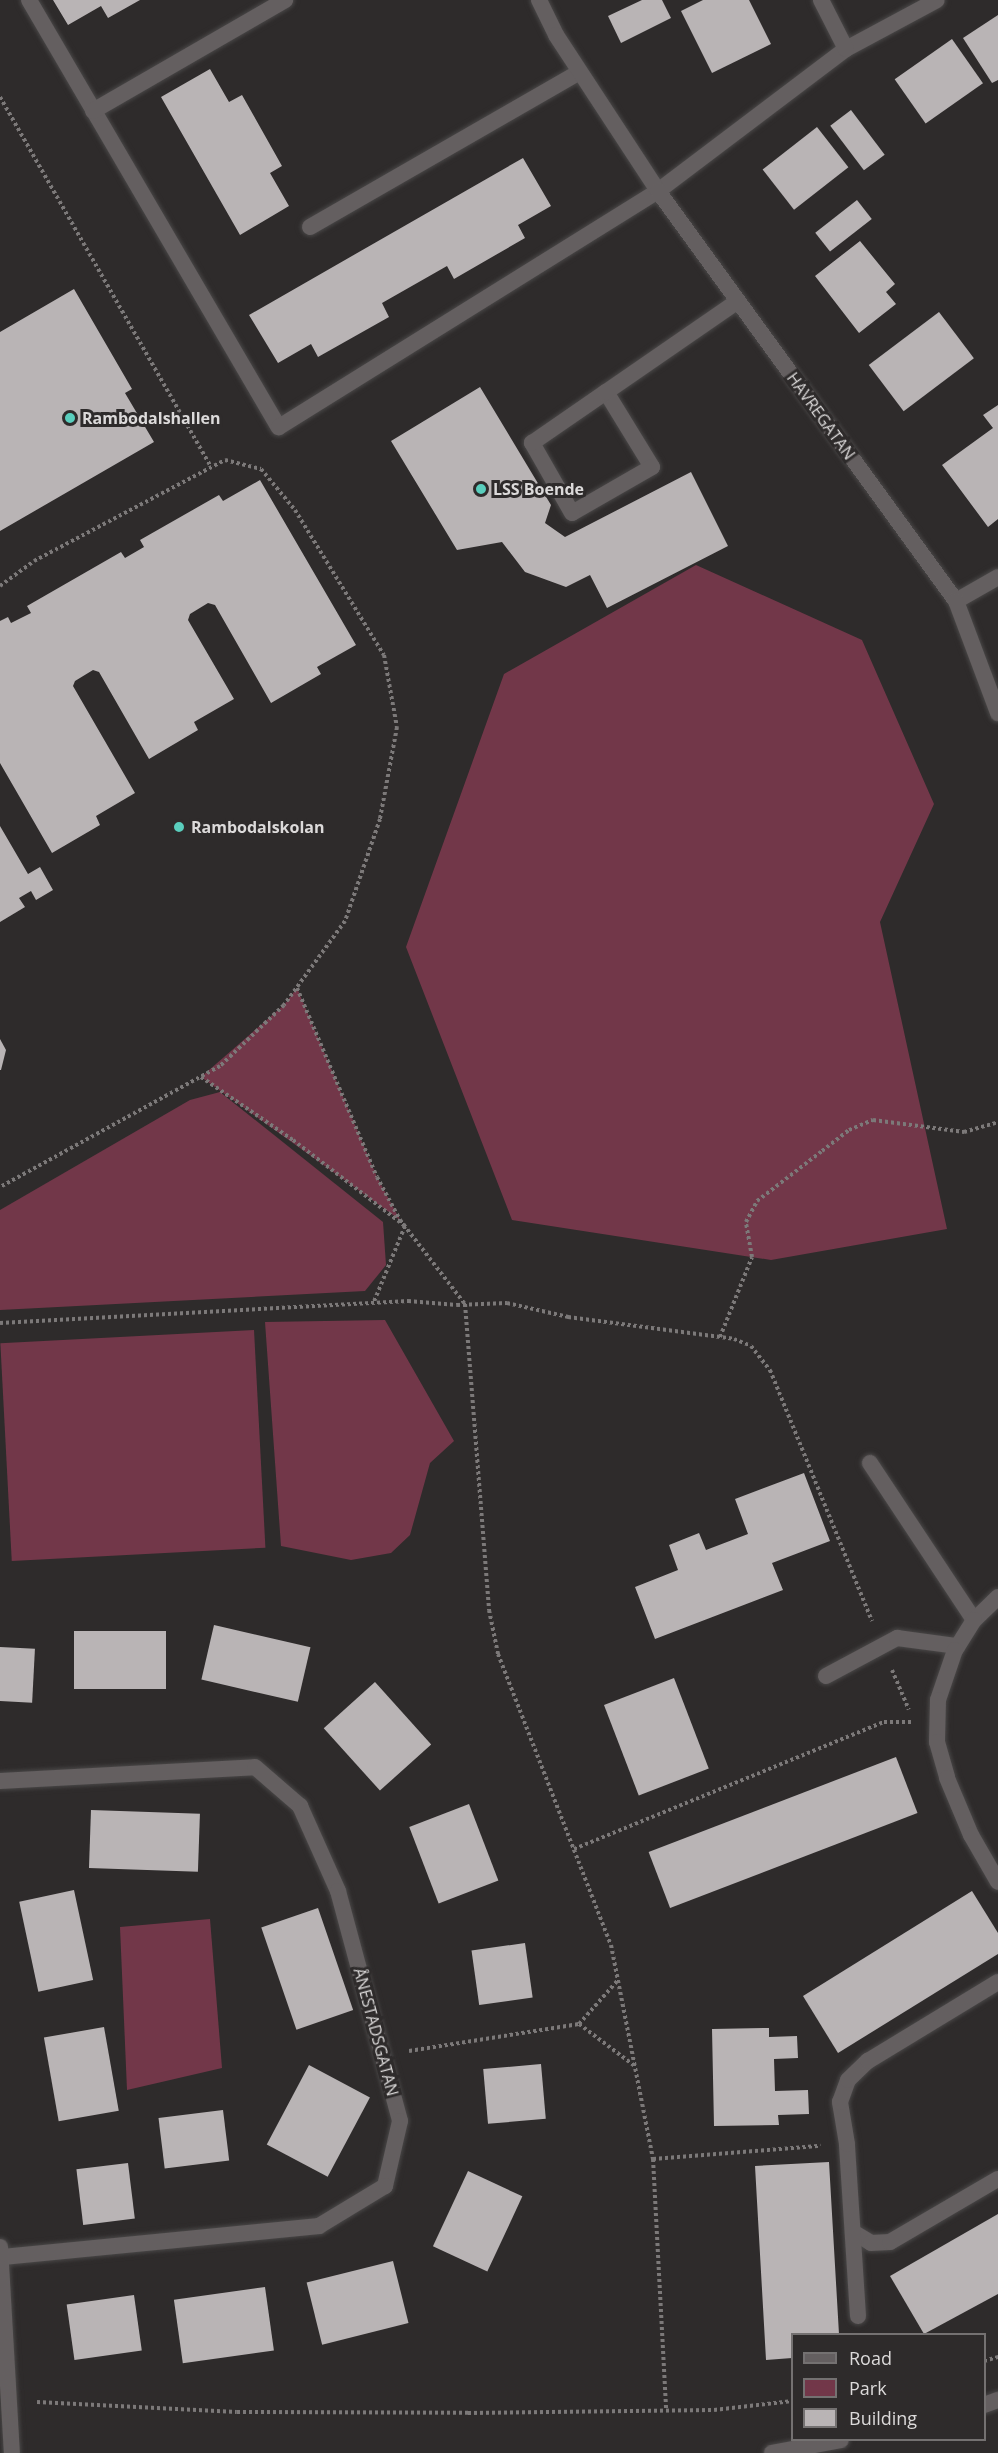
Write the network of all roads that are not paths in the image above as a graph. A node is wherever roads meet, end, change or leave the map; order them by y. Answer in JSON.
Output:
{"nodes":[{"id":1,"x":29,"y":0,"type":"edge"},
{"id":2,"x":285,"y":0,"type":"edge"},
{"id":3,"x":539,"y":0,"type":"edge"},
{"id":4,"x":821,"y":0,"type":"edge"},
{"id":5,"x":938,"y":0,"type":"edge"},
{"id":6,"x":846,"y":49,"type":"junction"},
{"id":7,"x":580,"y":72,"type":"junction"},
{"id":8,"x":93,"y":111,"type":"junction"},
{"id":9,"x":658,"y":191,"type":"junction"},
{"id":10,"x":310,"y":227,"type":"dead end"},
{"id":11,"x":738,"y":301,"type":"junction"},
{"id":12,"x":606,"y":392,"type":"junction"},
{"id":13,"x":998,"y":577,"type":"edge"},
{"id":14,"x":956,"y":601,"type":"junction"},
{"id":15,"x":998,"y":713,"type":"edge"},
{"id":16,"x":870,"y":1463,"type":"dead end"},
{"id":17,"x":998,"y":1597,"type":"edge"},
{"id":18,"x":974,"y":1620,"type":"junction"},
{"id":19,"x":957,"y":1646,"type":"junction"},
{"id":20,"x":826,"y":1676,"type":"dead end"},
{"id":21,"x":0,"y":1781,"type":"edge"},
{"id":22,"x":998,"y":1882,"type":"edge"},
{"id":23,"x":998,"y":1982,"type":"edge"},
{"id":24,"x":998,"y":2179,"type":"edge"},
{"id":25,"x":853,"y":2232,"type":"junction"},
{"id":26,"x":1,"y":2252,"type":"edge"},
{"id":27,"x":858,"y":2316,"type":"dead end"},
{"id":28,"x":831,"y":2441,"type":"edge"},
{"id":29,"x":12,"y":2453,"type":"edge"},
{"id":30,"x":772,"y":2453,"type":"edge"}],
"edges":[{"from":1,"to":8,"type":"street"},
{"from":2,"to":8,"type":"street"},
{"from":3,"to":7,"type":"street","name":"HAVREGATAN"},
{"from":4,"to":6,"type":"street"},
{"from":5,"to":6,"type":"street"},
{"from":6,"to":9,"type":"street"},
{"from":7,"to":9,"type":"street","name":"HAVREGATAN"},
{"from":7,"to":10,"type":"street"},
{"from":8,"to":9,"type":"street"},
{"from":9,"to":11,"type":"street","name":"HAVREGATAN"},
{"from":11,"to":12,"type":"street"},
{"from":11,"to":14,"type":"street","name":"HAVREGATAN"},
{"from":12,"to":12,"type":"street"},
{"from":13,"to":14,"type":"street"},
{"from":14,"to":15,"type":"street"},
{"from":16,"to":18,"type":"street"},
{"from":17,"to":18,"type":"street"},
{"from":18,"to":19,"type":"street"},
{"from":19,"to":20,"type":"street"},
{"from":19,"to":22,"type":"street"},
{"from":21,"to":26,"type":"street","name":"ÅNESTADSGATAN"},
{"from":23,"to":25,"type":"street"},
{"from":24,"to":25,"type":"street"},
{"from":25,"to":27,"type":"street"},
{"from":26,"to":29,"type":"street","name":"ÅNESTADSGATAN"},
{"from":28,"to":30,"type":"street"}]}
